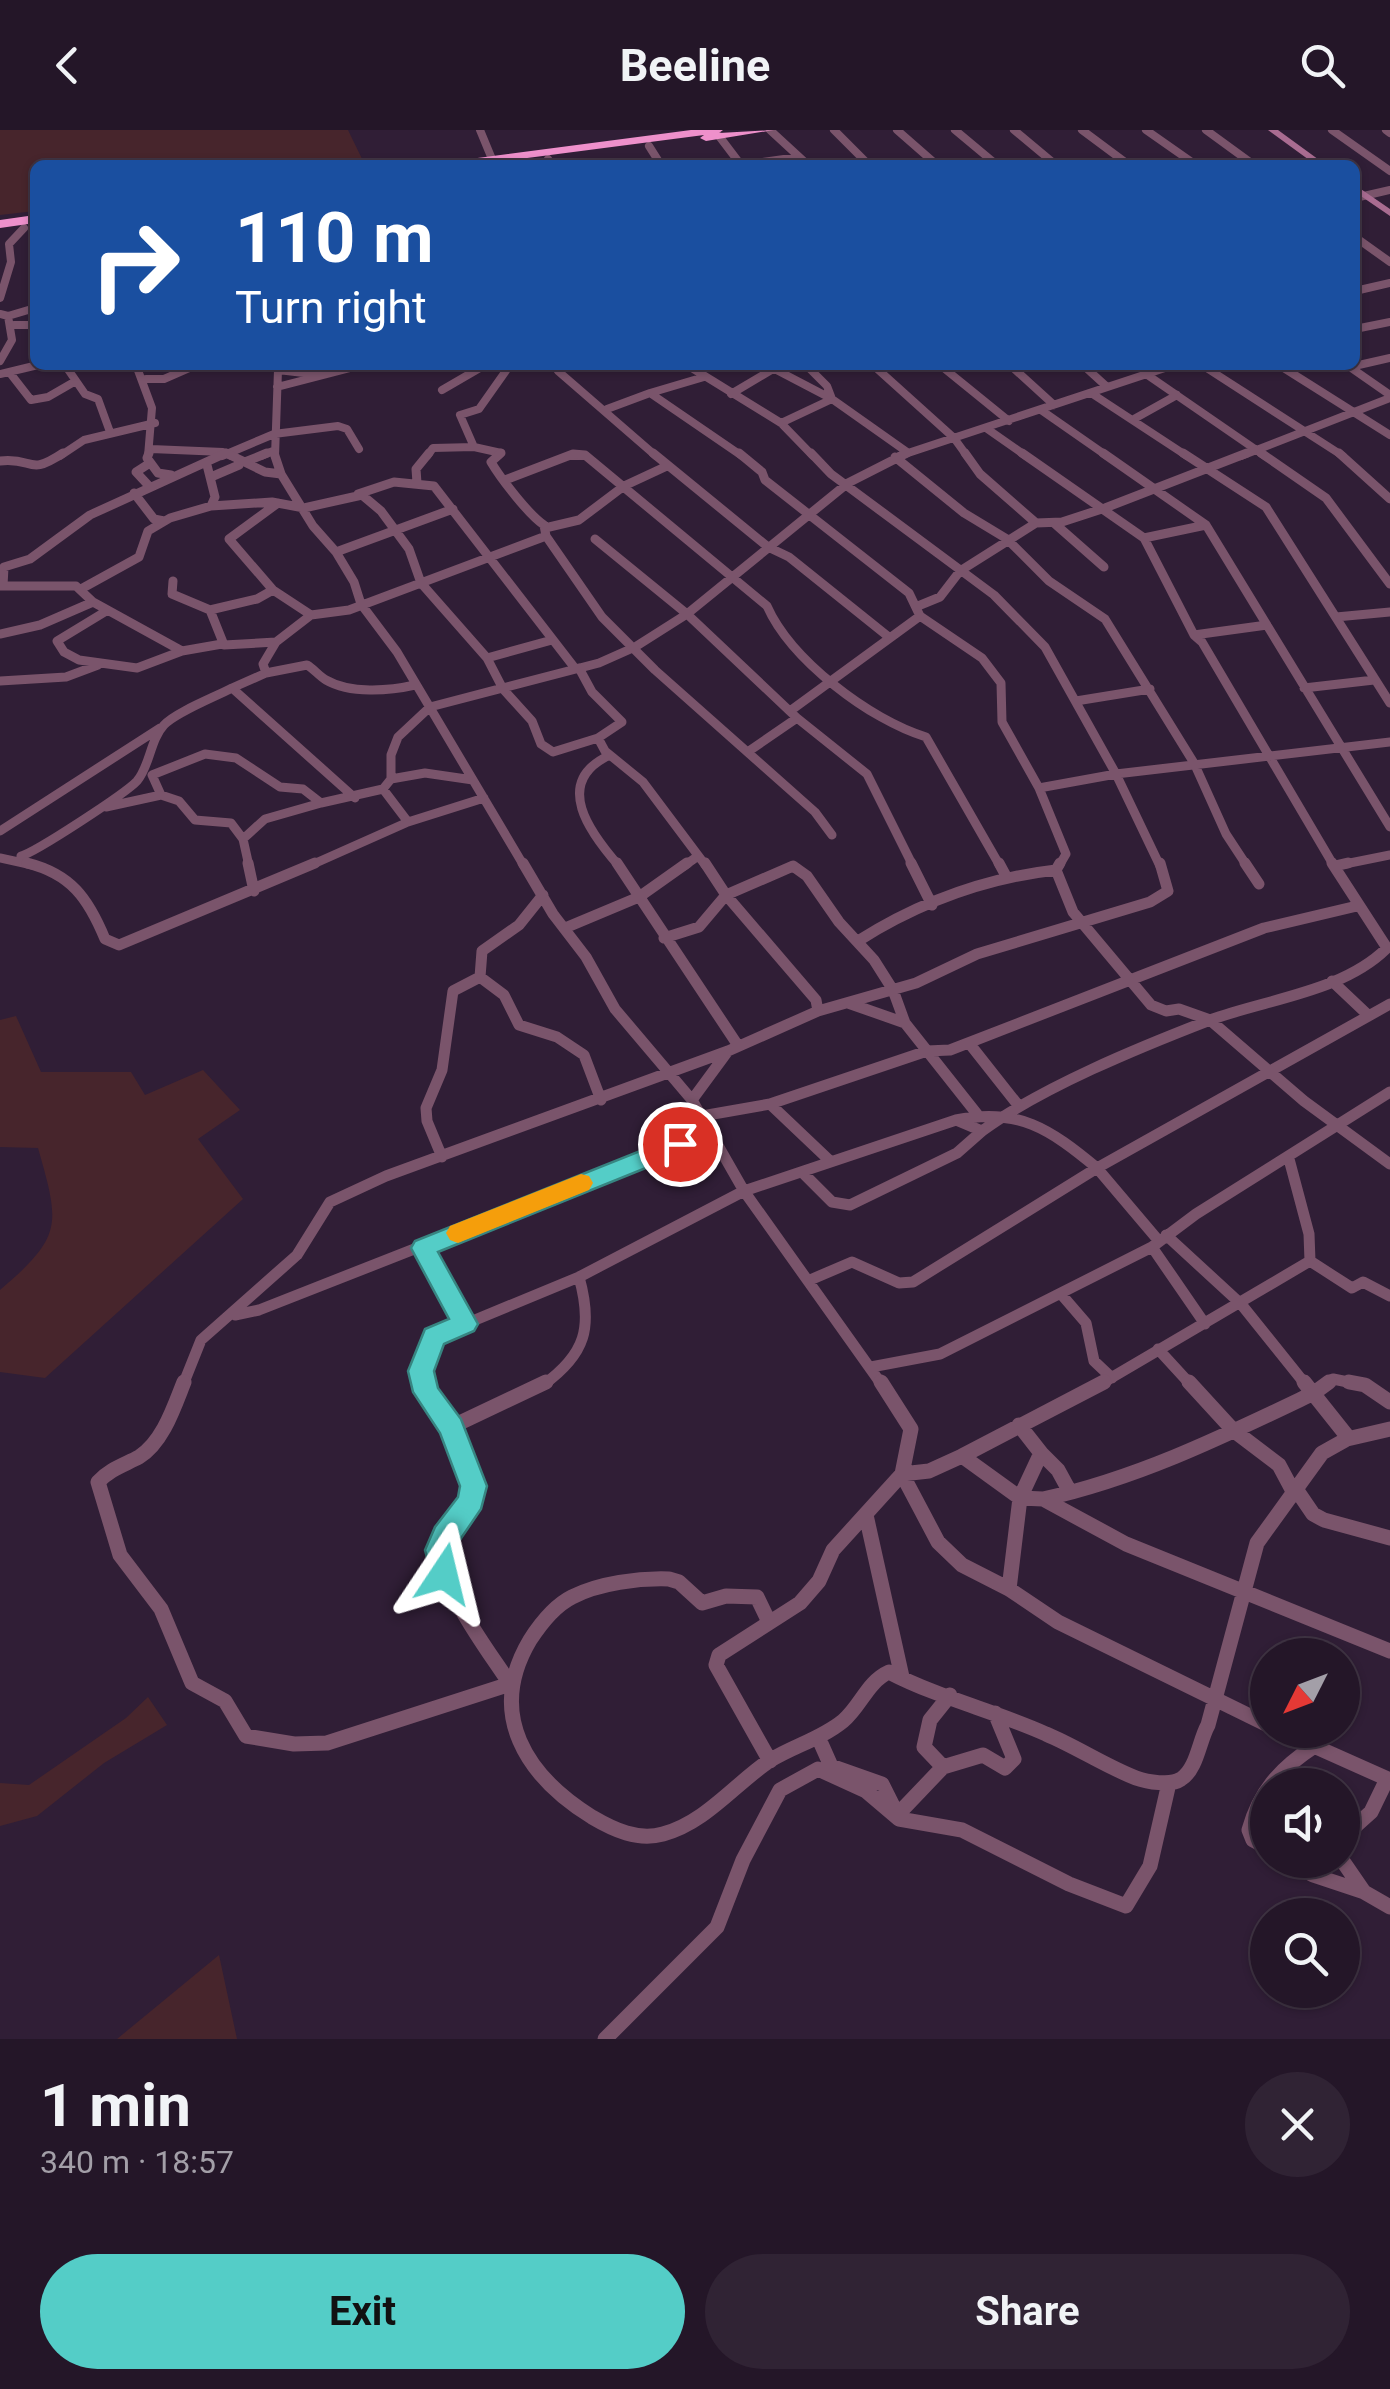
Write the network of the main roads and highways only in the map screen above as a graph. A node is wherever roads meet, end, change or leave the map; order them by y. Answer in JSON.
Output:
{"nodes":[{"id":1,"x":769,"y":130,"type":"edge"},
{"id":2,"x":718,"y":133,"type":"edge"},
{"id":3,"x":512,"y":160,"type":"edge"},
{"id":4,"x":562,"y":160,"type":"edge"},
{"id":5,"x":30,"y":224,"type":"edge"},
{"id":6,"x":0,"y":227,"type":"edge"}],
"edges":[{"from":1,"to":2,"type":"highway"},
{"from":2,"to":3,"type":"highway"},
{"from":2,"to":4,"type":"highway"},
{"from":5,"to":6,"type":"highway"}]}
